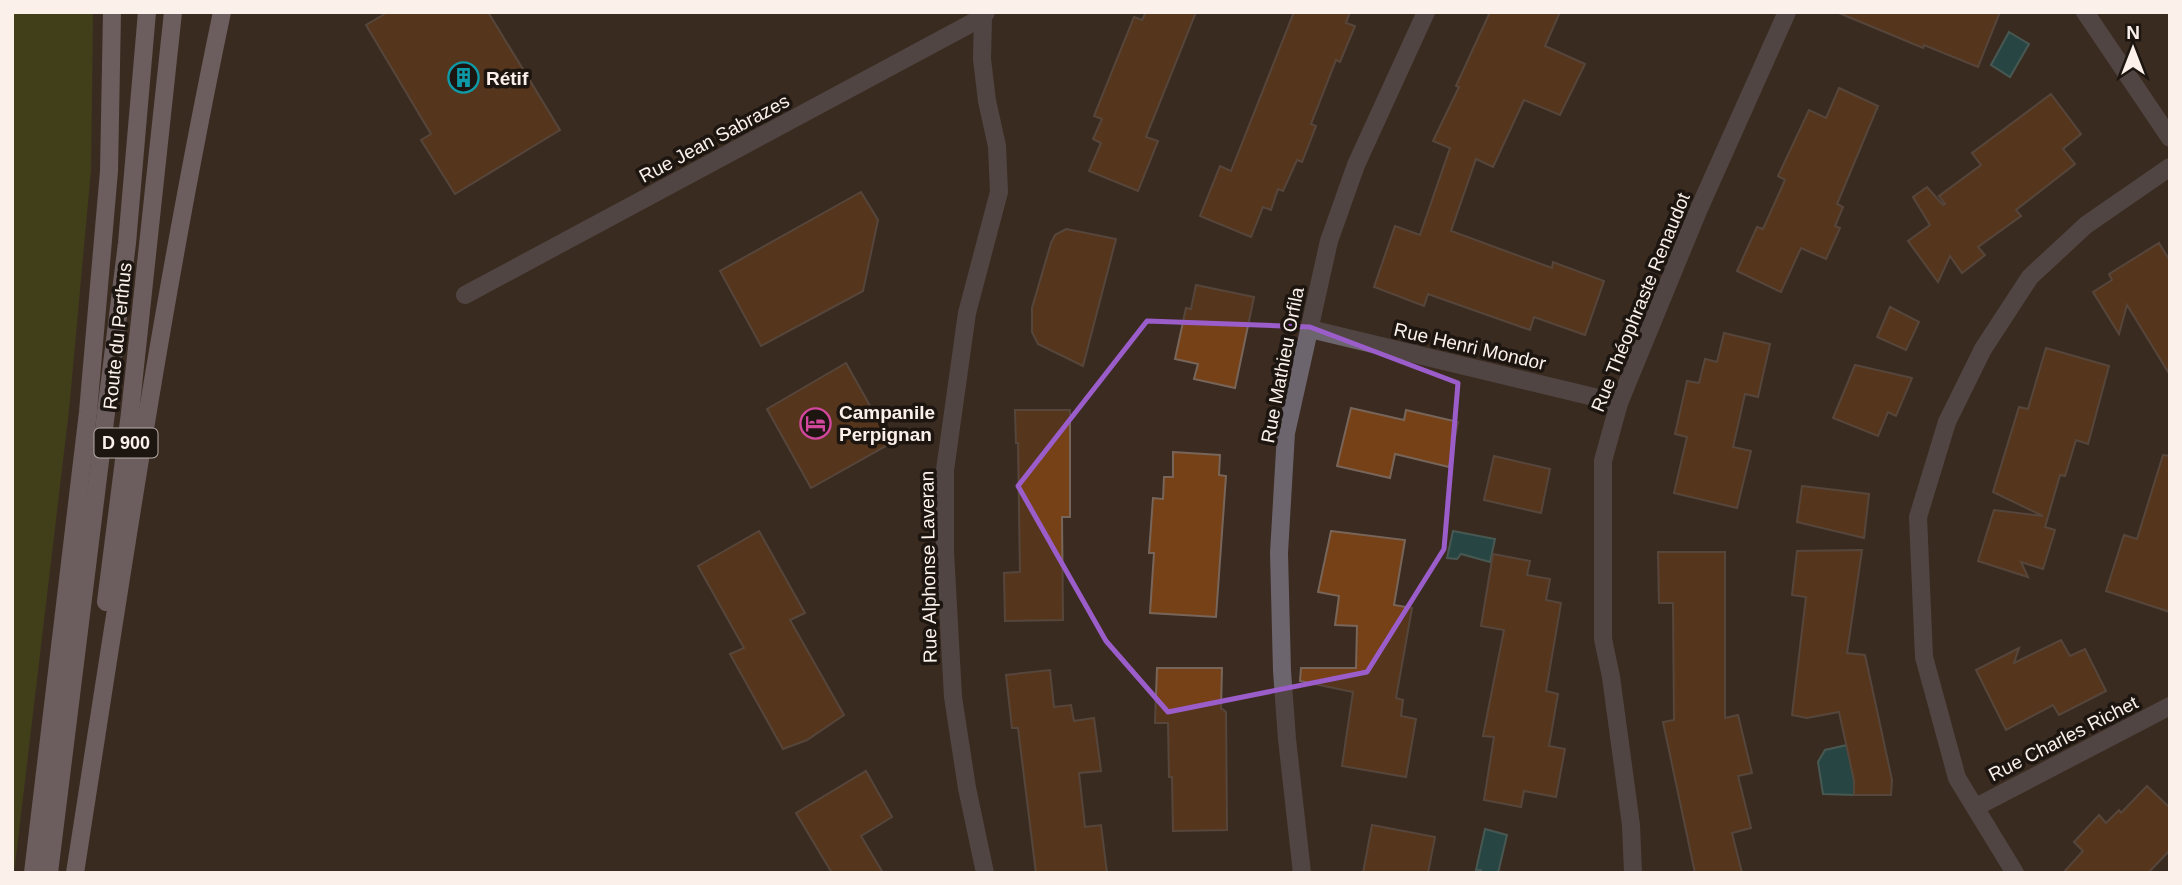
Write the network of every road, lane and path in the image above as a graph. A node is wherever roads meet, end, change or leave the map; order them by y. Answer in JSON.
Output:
{"nodes":[{"id":1,"x":112,"y":12,"type":"edge"},
{"id":2,"x":146,"y":12,"type":"edge"},
{"id":3,"x":173,"y":12,"type":"edge"},
{"id":4,"x":222,"y":12,"type":"edge"},
{"id":5,"x":1426,"y":12,"type":"edge"},
{"id":6,"x":1787,"y":12,"type":"edge"},
{"id":7,"x":2085,"y":12,"type":"edge"},
{"id":8,"x":984,"y":15,"type":"edge"},
{"id":9,"x":2170,"y":138,"type":"edge"},
{"id":10,"x":2170,"y":167,"type":"edge"},
{"id":11,"x":465,"y":295,"type":"dead end"},
{"id":12,"x":1310,"y":329,"type":"junction"},
{"id":13,"x":1619,"y":403,"type":"junction"},
{"id":14,"x":2170,"y":706,"type":"edge"},
{"id":15,"x":1976,"y":807,"type":"junction"},
{"id":16,"x":33,"y":873,"type":"edge"},
{"id":17,"x":49,"y":873,"type":"edge"},
{"id":18,"x":74,"y":873,"type":"edge"},
{"id":19,"x":985,"y":873,"type":"edge"},
{"id":20,"x":1302,"y":873,"type":"edge"},
{"id":21,"x":1633,"y":873,"type":"edge"},
{"id":22,"x":2015,"y":873,"type":"edge"}],
"edges":[{"from":1,"to":16,"type":"main road"},
{"from":2,"to":17,"type":"main road","name":"Route du Perthus","number":"D 900"},
{"from":3,"to":18,"type":"main road","name":"Route du Perthus","number":"D 900"},
{"from":4,"to":18,"type":"main road"},
{"from":5,"to":12,"type":"street","name":"Rue Mathieu Orfila"},
{"from":6,"to":13,"type":"street","name":"Rue Théophraste Renaudot"},
{"from":7,"to":9,"type":"street"},
{"from":8,"to":11,"type":"street","name":"Rue Jean Sabrazes"},
{"from":8,"to":19,"type":"street","name":"Rue Alphonse Laveran"},
{"from":10,"to":15,"type":"street"},
{"from":12,"to":13,"type":"street","name":"Rue Henri Mondor"},
{"from":12,"to":20,"type":"street","name":"Rue Mathieu Orfila"},
{"from":13,"to":21,"type":"street","name":"Rue Théophraste Renaudot"},
{"from":14,"to":15,"type":"street","name":"Rue Charles Richet"},
{"from":15,"to":22,"type":"street"}]}
